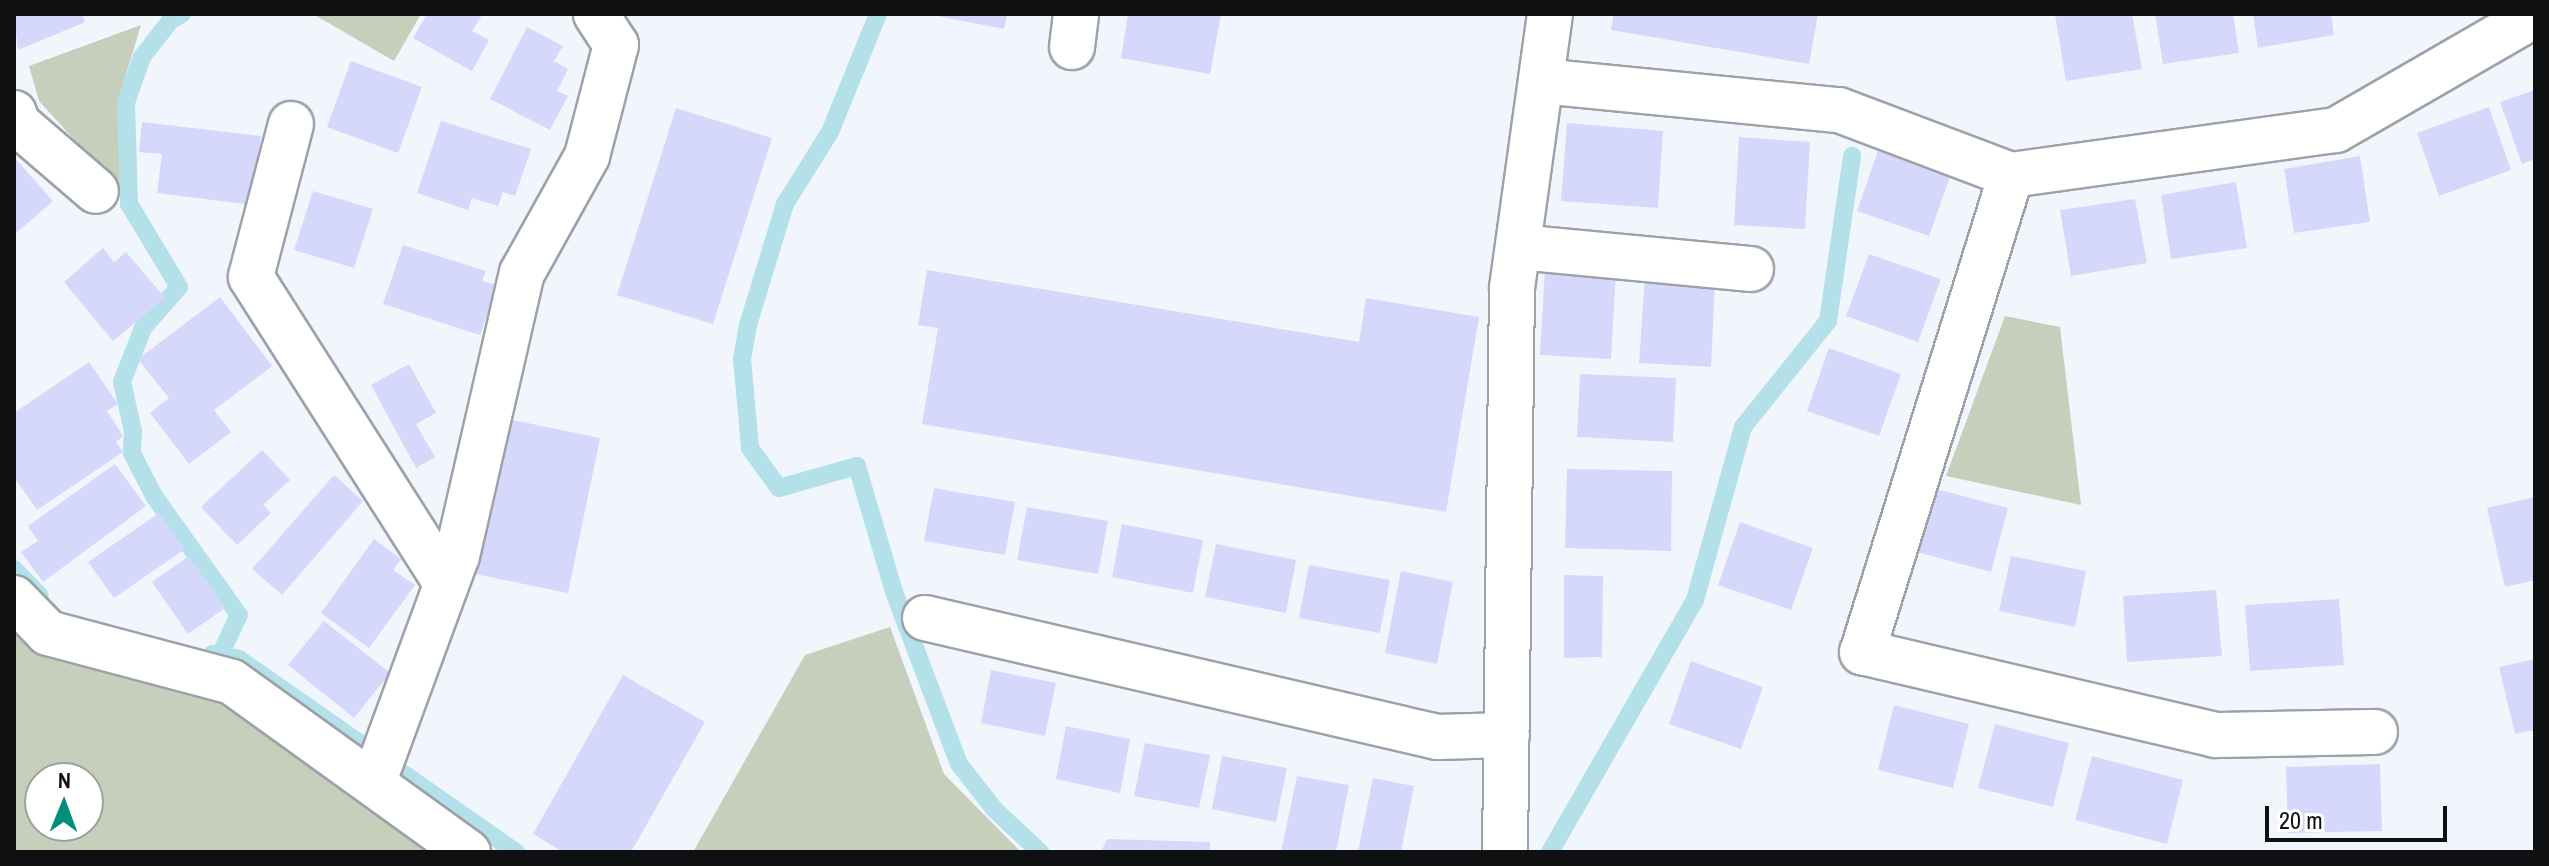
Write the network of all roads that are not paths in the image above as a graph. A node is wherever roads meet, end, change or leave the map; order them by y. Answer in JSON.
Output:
{"nodes":[{"id":1,"x":596,"y":14,"type":"edge"},
{"id":2,"x":1550,"y":14,"type":"edge"},
{"id":3,"x":2535,"y":15,"type":"edge"},
{"id":4,"x":1541,"y":81,"type":"junction"},
{"id":5,"x":14,"y":113,"type":"edge"},
{"id":6,"x":291,"y":124,"type":"dead end"},
{"id":7,"x":2011,"y":175,"type":"junction"},
{"id":8,"x":96,"y":191,"type":"dead end"},
{"id":9,"x":1518,"y":247,"type":"junction"},
{"id":10,"x":1751,"y":269,"type":"dead end"},
{"id":11,"x":446,"y":583,"type":"junction"},
{"id":12,"x":14,"y":598,"type":"edge"},
{"id":13,"x":925,"y":618,"type":"dead end"},
{"id":14,"x":2375,"y":732,"type":"dead end"},
{"id":15,"x":1507,"y":735,"type":"junction"},
{"id":16,"x":381,"y":763,"type":"junction"},
{"id":17,"x":468,"y":852,"type":"edge"},
{"id":18,"x":1505,"y":852,"type":"edge"}],
"edges":[{"from":1,"to":11,"type":"street"},
{"from":2,"to":4,"type":"street"},
{"from":3,"to":7,"type":"street"},
{"from":4,"to":7,"type":"street"},
{"from":4,"to":9,"type":"street"},
{"from":5,"to":8,"type":"street"},
{"from":6,"to":11,"type":"street"},
{"from":7,"to":14,"type":"street"},
{"from":9,"to":10,"type":"street"},
{"from":9,"to":15,"type":"street"},
{"from":11,"to":16,"type":"street"},
{"from":12,"to":16,"type":"street"},
{"from":13,"to":15,"type":"street"},
{"from":15,"to":18,"type":"street"},
{"from":16,"to":17,"type":"street"}]}
